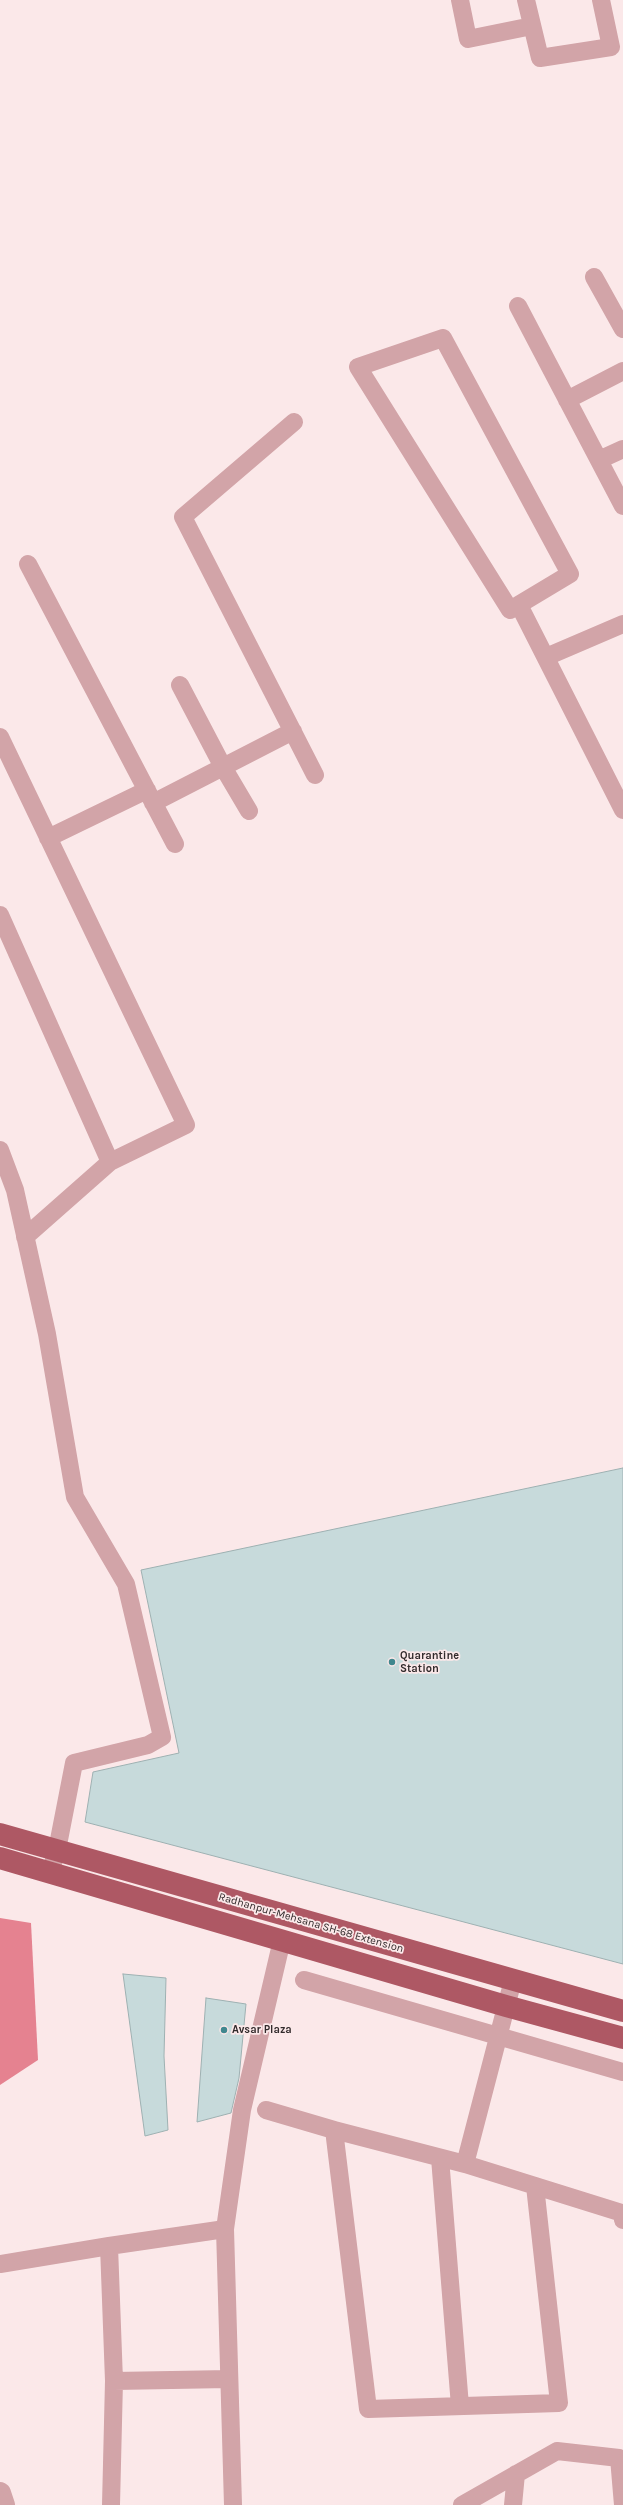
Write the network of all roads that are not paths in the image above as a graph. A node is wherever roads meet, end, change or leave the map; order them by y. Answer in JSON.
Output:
{"nodes":[{"id":1,"x":460,"y":0,"type":"edge"},
{"id":2,"x":526,"y":0,"type":"edge"},
{"id":3,"x":600,"y":0,"type":"edge"},
{"id":4,"x":532,"y":26,"type":"junction"},
{"id":5,"x":617,"y":51,"type":"edge"},
{"id":6,"x":594,"y":277,"type":"dead end"},
{"id":7,"x":518,"y":306,"type":"dead end"},
{"id":8,"x":623,"y":329,"type":"edge"},
{"id":9,"x":623,"y":371,"type":"edge"},
{"id":10,"x":568,"y":400,"type":"junction"},
{"id":11,"x":294,"y":422,"type":"dead end"},
{"id":12,"x":623,"y":449,"type":"edge"},
{"id":13,"x":599,"y":460,"type":"junction"},
{"id":14,"x":623,"y":506,"type":"edge"},
{"id":15,"x":28,"y":564,"type":"dead end"},
{"id":16,"x":519,"y":605,"type":"junction"},
{"id":17,"x":623,"y":624,"type":"edge"},
{"id":18,"x":546,"y":657,"type":"junction"},
{"id":19,"x":180,"y":685,"type":"dead end"},
{"id":20,"x":293,"y":731,"type":"junction"},
{"id":21,"x":0,"y":737,"type":"edge"},
{"id":22,"x":223,"y":767,"type":"junction"},
{"id":23,"x":315,"y":775,"type":"dead end"},
{"id":24,"x":150,"y":797,"type":"junction"},
{"id":25,"x":623,"y":810,"type":"edge"},
{"id":26,"x":249,"y":811,"type":"dead end"},
{"id":27,"x":48,"y":838,"type":"junction"},
{"id":28,"x":175,"y":844,"type":"dead end"},
{"id":29,"x":0,"y":915,"type":"edge"},
{"id":30,"x":0,"y":1150,"type":"edge"},
{"id":31,"x":110,"y":1162,"type":"junction"},
{"id":32,"x":25,"y":1237,"type":"junction"},
{"id":33,"x":0,"y":1834,"type":"edge"},
{"id":34,"x":57,"y":1850,"type":"junction"},
{"id":35,"x":0,"y":1858,"type":"edge"},
{"id":36,"x":50,"y":1873,"type":"junction"},
{"id":37,"x":282,"y":1940,"type":"junction"},
{"id":38,"x":304,"y":1980,"type":"dead end"},
{"id":39,"x":513,"y":1980,"type":"junction"},
{"id":40,"x":506,"y":2006,"type":"junction"},
{"id":41,"x":623,"y":2011,"type":"edge"},
{"id":42,"x":499,"y":2035,"type":"junction"},
{"id":43,"x":623,"y":2038,"type":"edge"},
{"id":44,"x":623,"y":2072,"type":"edge"},
{"id":45,"x":266,"y":2110,"type":"dead end"},
{"id":46,"x":334,"y":2130,"type":"junction"},
{"id":47,"x":440,"y":2158,"type":"junction"},
{"id":48,"x":465,"y":2164,"type":"junction"},
{"id":49,"x":535,"y":2186,"type":"junction"},
{"id":50,"x":623,"y":2220,"type":"edge"},
{"id":51,"x":225,"y":2229,"type":"junction"},
{"id":52,"x":109,"y":2246,"type":"junction"},
{"id":53,"x":0,"y":2264,"type":"edge"},
{"id":54,"x":230,"y":2379,"type":"junction"},
{"id":55,"x":114,"y":2380,"type":"junction"},
{"id":56,"x":460,"y":2406,"type":"junction"},
{"id":57,"x":516,"y":2474,"type":"junction"},
{"id":58,"x":0,"y":2493,"type":"edge"},
{"id":59,"x":4,"y":2505,"type":"edge"},
{"id":60,"x":111,"y":2505,"type":"edge"},
{"id":61,"x":233,"y":2505,"type":"edge"},
{"id":62,"x":462,"y":2505,"type":"edge"},
{"id":63,"x":514,"y":2505,"type":"edge"},
{"id":64,"x":623,"y":2505,"type":"edge"}],
"edges":[{"from":1,"to":4,"type":"street"},
{"from":2,"to":4,"type":"street"},
{"from":3,"to":5,"type":"street"},
{"from":4,"to":5,"type":"street"},
{"from":6,"to":8,"type":"street"},
{"from":7,"to":10,"type":"street"},
{"from":9,"to":10,"type":"street"},
{"from":10,"to":13,"type":"street"},
{"from":11,"to":20,"type":"street"},
{"from":12,"to":13,"type":"street"},
{"from":13,"to":14,"type":"street"},
{"from":15,"to":24,"type":"street"},
{"from":16,"to":16,"type":"street"},
{"from":16,"to":18,"type":"street"},
{"from":17,"to":18,"type":"street"},
{"from":18,"to":25,"type":"street"},
{"from":19,"to":22,"type":"street"},
{"from":20,"to":22,"type":"street"},
{"from":20,"to":23,"type":"street"},
{"from":21,"to":27,"type":"street"},
{"from":22,"to":24,"type":"street"},
{"from":22,"to":26,"type":"street"},
{"from":24,"to":27,"type":"street"},
{"from":24,"to":28,"type":"street"},
{"from":27,"to":31,"type":"street"},
{"from":29,"to":31,"type":"street"},
{"from":30,"to":32,"type":"street"},
{"from":31,"to":32,"type":"street"},
{"from":32,"to":34,"type":"street"},
{"from":33,"to":34,"type":"highway","name":"Radhanpur-Mehsana SH-68 Extension"},
{"from":34,"to":36,"type":"street"},
{"from":34,"to":39,"type":"highway","name":"Radhanpur-Mehsana SH-68 Extension"},
{"from":35,"to":36,"type":"highway"},
{"from":36,"to":37,"type":"highway"},
{"from":37,"to":40,"type":"highway"},
{"from":37,"to":51,"type":"street"},
{"from":38,"to":42,"type":"street"},
{"from":39,"to":40,"type":"street"},
{"from":39,"to":41,"type":"highway","name":"Radhanpur-Mehsana SH-68 Extension"},
{"from":40,"to":42,"type":"street"},
{"from":40,"to":43,"type":"highway"},
{"from":42,"to":44,"type":"street"},
{"from":42,"to":48,"type":"street"},
{"from":45,"to":46,"type":"street"},
{"from":46,"to":47,"type":"street"},
{"from":46,"to":56,"type":"street"},
{"from":47,"to":48,"type":"street"},
{"from":47,"to":56,"type":"street"},
{"from":48,"to":49,"type":"street"},
{"from":49,"to":50,"type":"street"},
{"from":49,"to":56,"type":"street"},
{"from":51,"to":52,"type":"street"},
{"from":51,"to":54,"type":"street"},
{"from":52,"to":53,"type":"street"},
{"from":52,"to":55,"type":"street"},
{"from":54,"to":55,"type":"street"},
{"from":54,"to":61,"type":"street"},
{"from":55,"to":60,"type":"street"},
{"from":57,"to":62,"type":"street"},
{"from":57,"to":63,"type":"street"},
{"from":57,"to":64,"type":"street"},
{"from":58,"to":59,"type":"street"}]}
